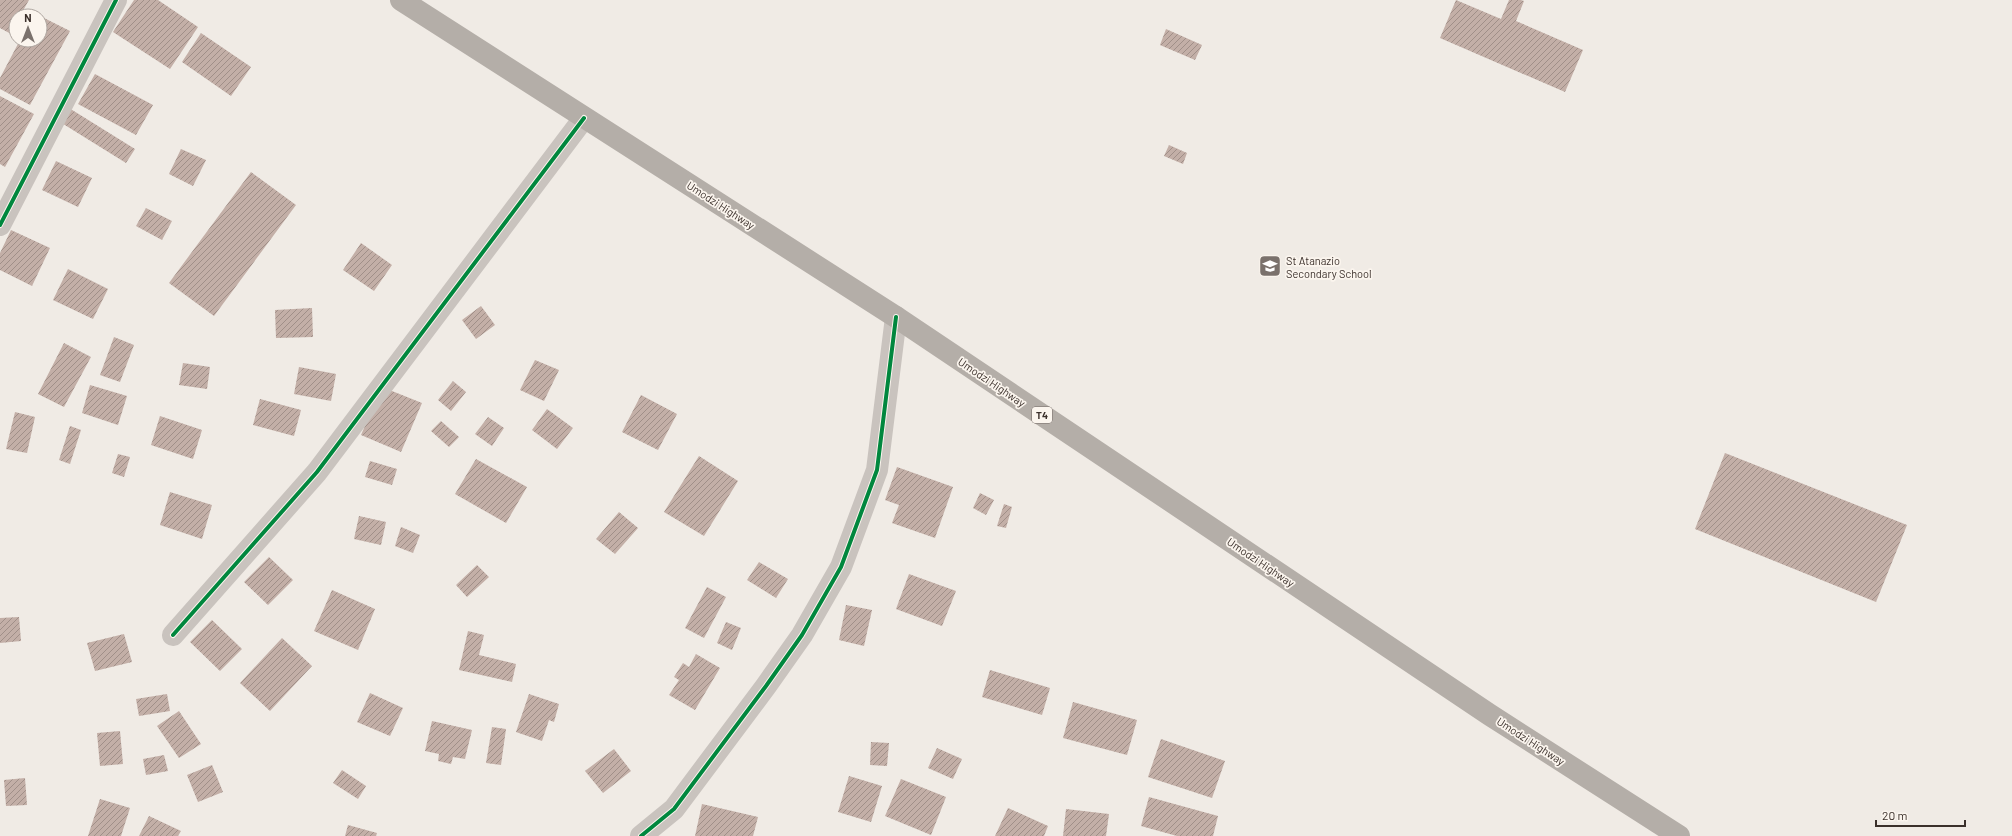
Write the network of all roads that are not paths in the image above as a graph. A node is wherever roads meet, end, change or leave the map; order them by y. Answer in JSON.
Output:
{"nodes":[{"id":1,"x":116,"y":0,"type":"edge"},
{"id":2,"x":401,"y":0,"type":"edge"},
{"id":3,"x":584,"y":118,"type":"junction"},
{"id":4,"x":0,"y":225,"type":"edge"},
{"id":5,"x":896,"y":317,"type":"junction"},
{"id":6,"x":173,"y":635,"type":"dead end"},
{"id":7,"x":640,"y":836,"type":"edge"},
{"id":8,"x":1679,"y":836,"type":"edge"}],
"edges":[{"from":1,"to":4,"type":"street"},
{"from":2,"to":3,"type":"highway","name":"Umodzi Highway","number":"T4"},
{"from":3,"to":5,"type":"highway","name":"Umodzi Highway","number":"T4"},
{"from":3,"to":6,"type":"street"},
{"from":5,"to":7,"type":"street"},
{"from":5,"to":8,"type":"highway","name":"Umodzi Highway","number":"T4"}]}
